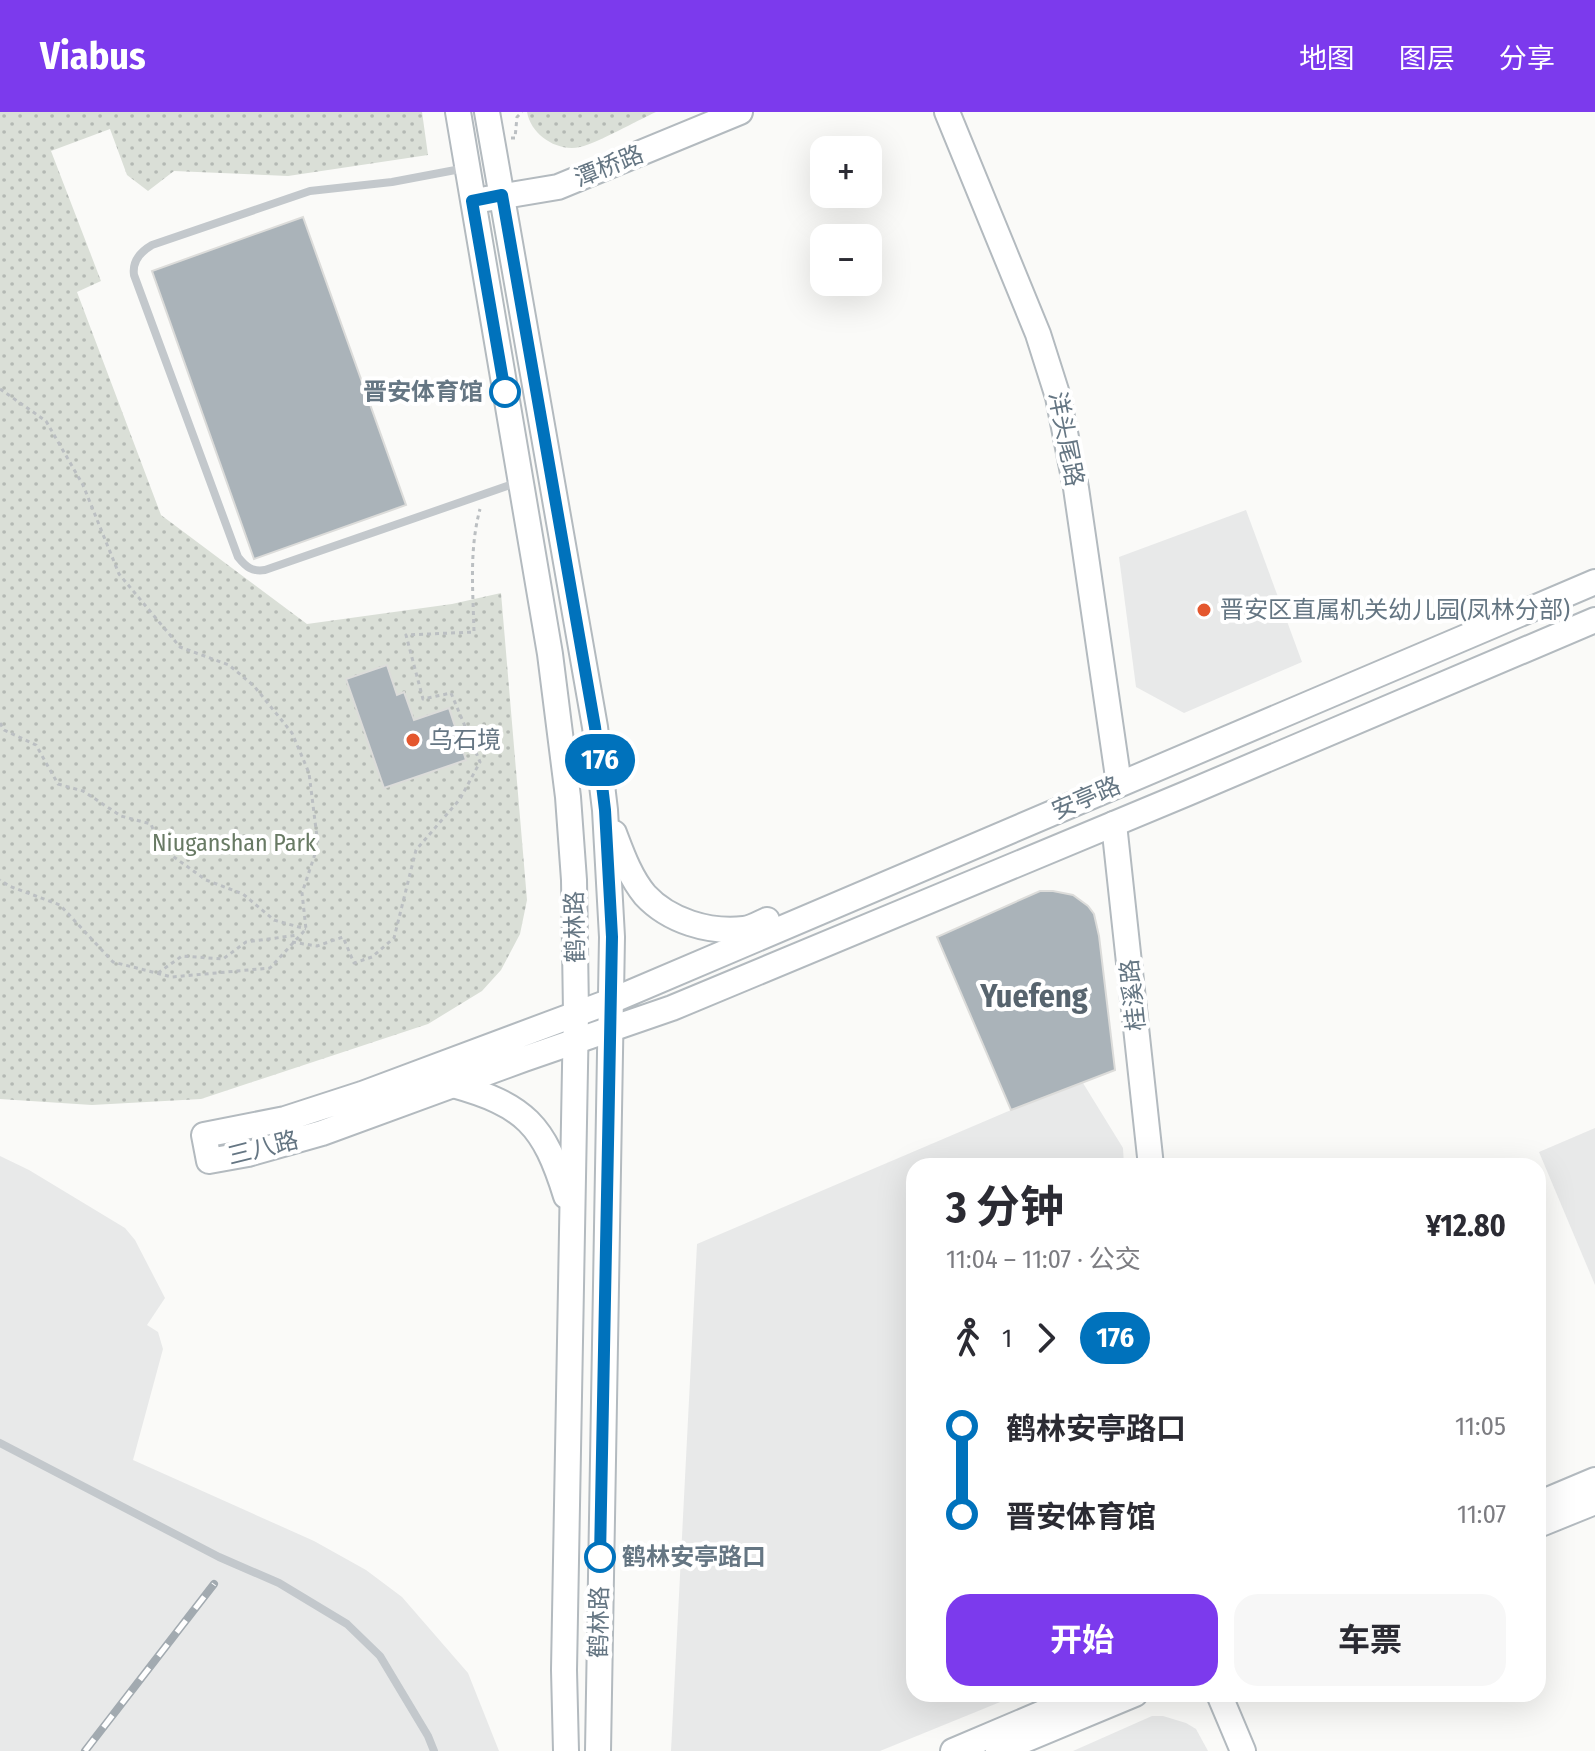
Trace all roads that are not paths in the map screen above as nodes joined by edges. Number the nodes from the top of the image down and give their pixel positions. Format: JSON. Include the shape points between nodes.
{"nodes":[{"id":1,"x":458,"y":112,"type":"edge"},
{"id":2,"x":487,"y":112,"type":"edge"},
{"id":3,"x":740,"y":112,"type":"edge"},
{"id":4,"x":947,"y":112,"type":"edge"},
{"id":5,"x":466,"y":168,"type":"junction"},
{"id":6,"x":502,"y":195,"type":"junction"},
{"id":7,"x":472,"y":201,"type":"junction"},
{"id":8,"x":521,"y":481,"type":"junction"},
{"id":9,"x":1595,"y":582,"type":"edge"},
{"id":10,"x":1595,"y":620,"type":"edge"},
{"id":11,"x":1119,"y":784,"type":"junction"},
{"id":12,"x":605,"y":810,"type":"junction"},
{"id":13,"x":1114,"y":824,"type":"junction"},
{"id":14,"x":909,"y":874,"type":"junction"},
{"id":15,"x":611,"y":1001,"type":"junction"},
{"id":16,"x":576,"y":1013,"type":"junction"},
{"id":17,"x":610,"y":1030,"type":"junction"},
{"id":18,"x":575,"y":1042,"type":"junction"},
{"id":19,"x":453,"y":1085,"type":"junction"},
{"id":20,"x":1150,"y":1158,"type":"edge"},
{"id":21,"x":572,"y":1219,"type":"junction"},
{"id":22,"x":0,"y":1443,"type":"edge"},
{"id":23,"x":1595,"y":1480,"type":"edge"},
{"id":24,"x":1546,"y":1501,"type":"edge"},
{"id":25,"x":1595,"y":1502,"type":"edge"},
{"id":26,"x":1546,"y":1522,"type":"edge"},
{"id":27,"x":1068,"y":1702,"type":"edge"},
{"id":28,"x":1116,"y":1702,"type":"edge"},
{"id":29,"x":1222,"y":1702,"type":"edge"},
{"id":30,"x":434,"y":1751,"type":"edge"},
{"id":31,"x":566,"y":1751,"type":"edge"},
{"id":32,"x":598,"y":1751,"type":"edge"},
{"id":33,"x":953,"y":1751,"type":"edge"},
{"id":34,"x":998,"y":1751,"type":"edge"},
{"id":35,"x":1243,"y":1751,"type":"edge"}],
"edges":[{"from":1,"to":5,"type":"main road","name":"鹤林路"},
{"from":2,"to":6,"type":"main road","name":"鹤林路"},
{"from":3,"to":6,"type":"main road","name":"潭桥路","via":[[558,187]]},
{"from":4,"to":11,"type":"main road","name":"洋头尾路","via":[[1038,334],[1058,397]]},
{"from":5,"to":7,"type":"main road","name":"鹤林路"},
{"from":5,"to":8,"type":"lane","via":[[310,191],[152,245],[140,254],[134,275],[238,557],[249,569],[265,570]]},
{"from":6,"to":7,"type":"main road","name":"潭桥路"},
{"from":6,"to":12,"type":"main road","name":"鹤林路"},
{"from":7,"to":8,"type":"main road","name":"鹤林路"},
{"from":8,"to":16,"type":"main road","name":"鹤林路","via":[[568,797]]},
{"from":9,"to":11,"type":"main road","name":"安亭路"},
{"from":10,"to":13,"type":"main road","name":"安亭路"},
{"from":11,"to":14,"type":"main road","name":"安亭路"},
{"from":12,"to":14,"type":"main road","via":[[646,896],[698,926],[747,929],[878,876]]},
{"from":12,"to":15,"type":"main road","name":"鹤林路"},
{"from":13,"to":17,"type":"main road","name":"安亭路"},
{"from":13,"to":20,"type":"main road","name":"桂溪路"},
{"from":14,"to":15,"type":"main road","name":"安亭路"},
{"from":15,"to":16,"type":"main road","name":"安亭路"},
{"from":15,"to":17,"type":"main road","name":"鹤林路"},
{"from":16,"to":18,"type":"main road","name":"鹤林路"},
{"from":16,"to":19,"type":"main road","name":"三八路","via":[[326,1106],[204,1135],[209,1161],[322,1133]]},
{"from":17,"to":18,"type":"main road","name":"安亭路"},
{"from":17,"to":32,"type":"main road","name":"鹤林路"},
{"from":18,"to":19,"type":"main road","name":"三八路"},
{"from":18,"to":21,"type":"main road","name":"鹤林路"},
{"from":19,"to":21,"type":"main road","via":[[502,1101],[536,1129]]},
{"from":21,"to":31,"type":"main road","name":"鹤林路"},
{"from":22,"to":30,"type":"lane","via":[[279,1583],[347,1624],[380,1656]]},
{"from":23,"to":24,"type":"main road"},
{"from":25,"to":26,"type":"main road"},
{"from":27,"to":33,"type":"main road"},
{"from":28,"to":34,"type":"main road"},
{"from":29,"to":35,"type":"main road"}]}
